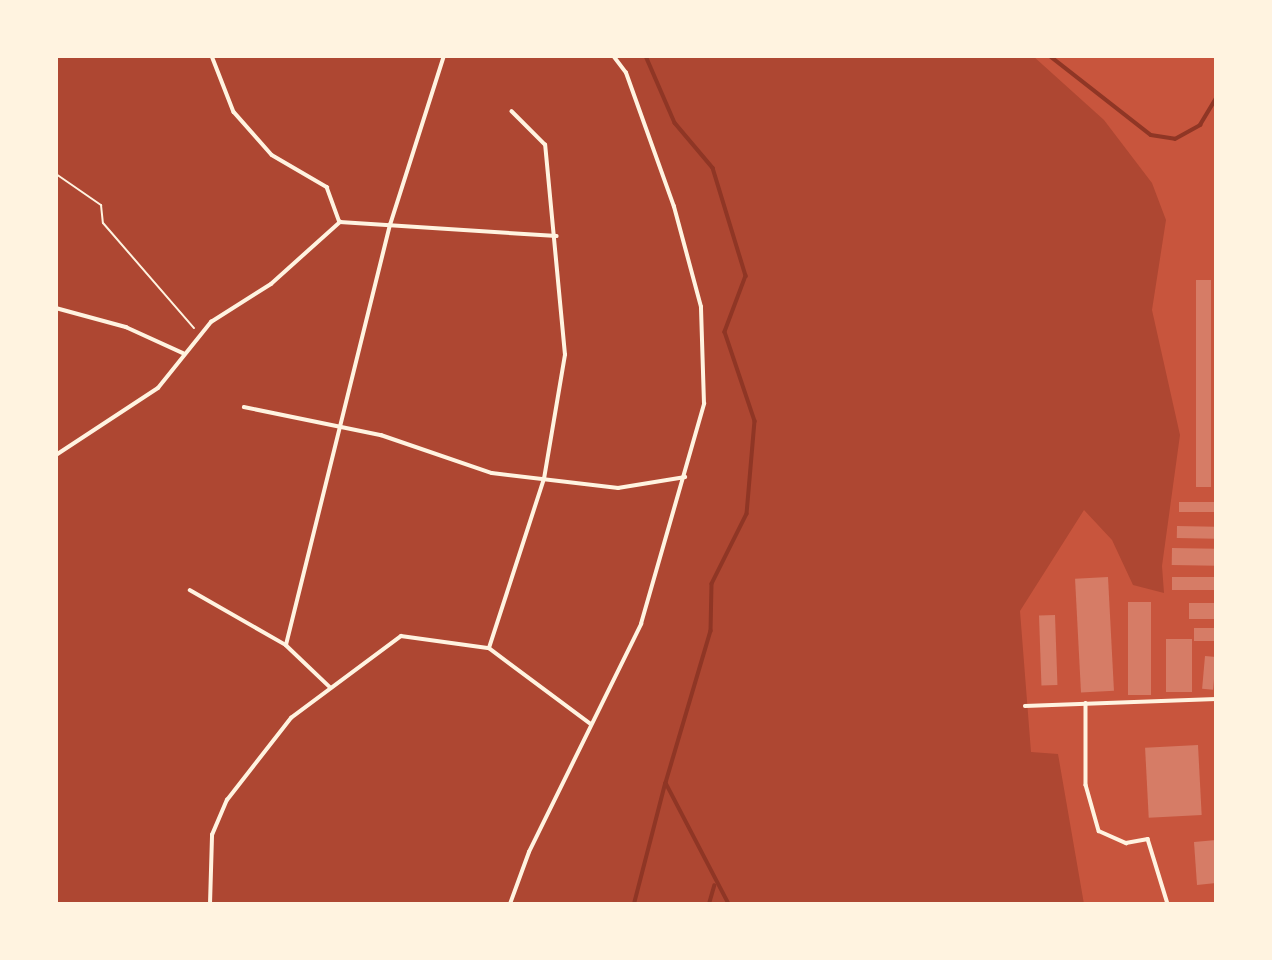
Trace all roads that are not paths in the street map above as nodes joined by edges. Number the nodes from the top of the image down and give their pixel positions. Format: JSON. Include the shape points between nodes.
{"nodes":[{"id":1,"x":151,"y":56,"type":"edge"},
{"id":2,"x":187,"y":56,"type":"edge"},
{"id":3,"x":212,"y":56,"type":"edge"},
{"id":4,"x":444,"y":56,"type":"edge"},
{"id":5,"x":613,"y":56,"type":"edge"},
{"id":6,"x":512,"y":113,"type":"dead end"},
{"id":7,"x":340,"y":222,"type":"junction"},
{"id":8,"x":390,"y":225,"type":"junction"},
{"id":9,"x":557,"y":236,"type":"junction"},
{"id":10,"x":56,"y":308,"type":"edge"},
{"id":11,"x":183,"y":353,"type":"junction"},
{"id":12,"x":244,"y":407,"type":"dead end"},
{"id":13,"x":337,"y":426,"type":"junction"},
{"id":14,"x":56,"y":455,"type":"edge"},
{"id":15,"x":685,"y":477,"type":"junction"},
{"id":16,"x":544,"y":479,"type":"junction"},
{"id":17,"x":190,"y":590,"type":"dead end"},
{"id":18,"x":286,"y":645,"type":"junction"},
{"id":19,"x":489,"y":648,"type":"junction"},
{"id":20,"x":330,"y":687,"type":"junction"},
{"id":21,"x":1216,"y":699,"type":"edge"},
{"id":22,"x":1086,"y":703,"type":"junction"},
{"id":23,"x":1025,"y":706,"type":"dead end"},
{"id":24,"x":591,"y":724,"type":"junction"},
{"id":25,"x":210,"y":904,"type":"edge"},
{"id":26,"x":510,"y":904,"type":"edge"},
{"id":27,"x":1168,"y":904,"type":"edge"}],
"edges":[{"from":1,"to":2,"type":"lane"},
{"from":3,"to":7,"type":"lane","via":[[234,112],[272,155],[327,187]]},
{"from":4,"to":8,"type":"lane"},
{"from":5,"to":15,"type":"lane","via":[[626,73],[674,207],[701,307],[704,404]]},
{"from":6,"to":9,"type":"lane","via":[[545,145]]},
{"from":7,"to":8,"type":"lane"},
{"from":7,"to":11,"type":"lane","via":[[271,284],[201,332]]},
{"from":8,"to":9,"type":"lane"},
{"from":8,"to":13,"type":"lane"},
{"from":9,"to":16,"type":"lane","via":[[565,355]]},
{"from":10,"to":11,"type":"lane","via":[[125,327]]},
{"from":11,"to":14,"type":"lane","via":[[158,388]]},
{"from":12,"to":13,"type":"lane"},
{"from":13,"to":16,"type":"lane","via":[[492,473]]},
{"from":13,"to":18,"type":"lane"},
{"from":15,"to":16,"type":"lane","via":[[618,488]]},
{"from":15,"to":24,"type":"lane","via":[[641,624]]},
{"from":16,"to":19,"type":"lane"},
{"from":17,"to":18,"type":"lane"},
{"from":18,"to":20,"type":"lane"},
{"from":19,"to":20,"type":"lane","via":[[401,636]]},
{"from":19,"to":24,"type":"lane"},
{"from":20,"to":25,"type":"lane","via":[[291,718],[227,800],[212,835]]},
{"from":21,"to":22,"type":"lane"},
{"from":22,"to":23,"type":"lane"},
{"from":22,"to":27,"type":"lane","via":[[1086,785],[1099,831],[1126,843],[1148,839]]},
{"from":24,"to":26,"type":"lane"}]}
